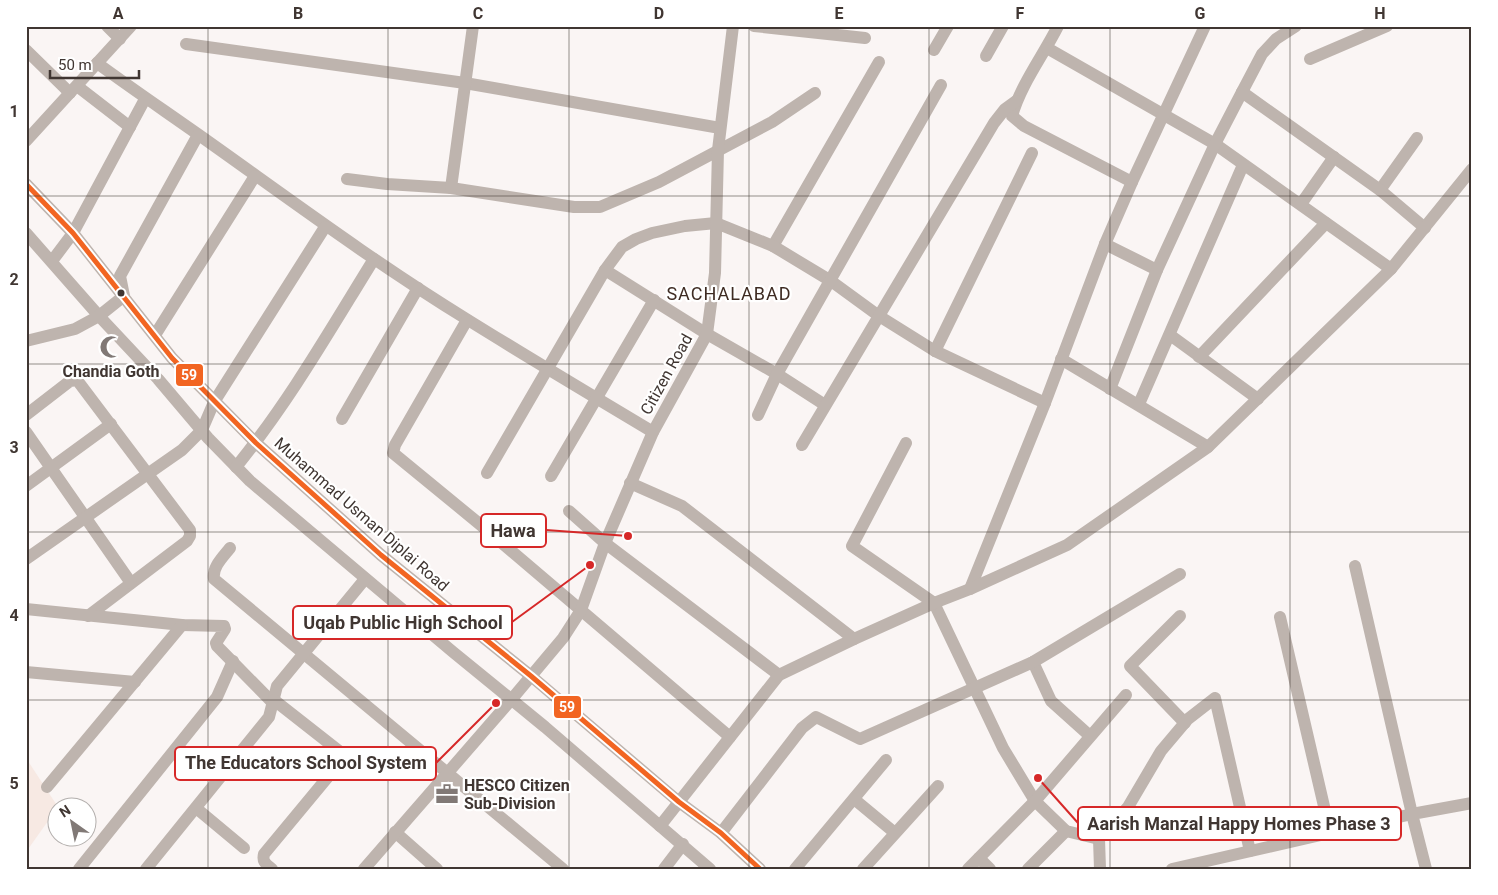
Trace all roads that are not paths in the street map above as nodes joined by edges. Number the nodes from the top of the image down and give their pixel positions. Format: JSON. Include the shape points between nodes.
{"nodes":[{"id":1,"x":107,"y":26,"type":"edge"},
{"id":2,"x":131,"y":26,"type":"edge"},
{"id":3,"x":473,"y":26,"type":"edge"},
{"id":4,"x":733,"y":26,"type":"edge"},
{"id":5,"x":754,"y":26,"type":"edge"},
{"id":6,"x":948,"y":26,"type":"edge"},
{"id":7,"x":1003,"y":26,"type":"edge"},
{"id":8,"x":1058,"y":26,"type":"edge"},
{"id":9,"x":1296,"y":26,"type":"edge"},
{"id":10,"x":1387,"y":26,"type":"edge"},
{"id":11,"x":1203,"y":27,"type":"edge"},
{"id":12,"x":120,"y":38,"type":"junction"},
{"id":13,"x":865,"y":38,"type":"dead end"},
{"id":14,"x":186,"y":44,"type":"dead end"},
{"id":15,"x":1048,"y":48,"type":"junction"},
{"id":16,"x":26,"y":50,"type":"edge"},
{"id":17,"x":934,"y":50,"type":"dead end"},
{"id":18,"x":986,"y":56,"type":"dead end"},
{"id":19,"x":1310,"y":59,"type":"dead end"},
{"id":20,"x":880,"y":62,"type":"dead end"},
{"id":21,"x":97,"y":63,"type":"junction"},
{"id":22,"x":465,"y":83,"type":"junction"},
{"id":23,"x":941,"y":85,"type":"dead end"},
{"id":24,"x":74,"y":89,"type":"junction"},
{"id":25,"x":1242,"y":92,"type":"junction"},
{"id":26,"x":815,"y":93,"type":"dead end"},
{"id":27,"x":145,"y":99,"type":"junction"},
{"id":28,"x":1016,"y":101,"type":"junction"},
{"id":29,"x":1164,"y":113,"type":"junction"},
{"id":30,"x":130,"y":127,"type":"junction"},
{"id":31,"x":720,"y":128,"type":"junction"},
{"id":32,"x":198,"y":135,"type":"junction"},
{"id":33,"x":1417,"y":138,"type":"dead end"},
{"id":34,"x":26,"y":141,"type":"edge"},
{"id":35,"x":1216,"y":144,"type":"junction"},
{"id":36,"x":718,"y":150,"type":"junction"},
{"id":37,"x":1032,"y":153,"type":"dead end"},
{"id":38,"x":1334,"y":157,"type":"junction"},
{"id":39,"x":1244,"y":165,"type":"junction"},
{"id":40,"x":1472,"y":169,"type":"edge"},
{"id":41,"x":255,"y":176,"type":"junction"},
{"id":42,"x":347,"y":179,"type":"dead end"},
{"id":43,"x":1132,"y":182,"type":"junction"},
{"id":44,"x":26,"y":184,"type":"edge"},
{"id":45,"x":451,"y":188,"type":"junction"},
{"id":46,"x":1380,"y":190,"type":"junction"},
{"id":47,"x":1301,"y":204,"type":"junction"},
{"id":48,"x":716,"y":223,"type":"junction"},
{"id":49,"x":1326,"y":223,"type":"junction"},
{"id":50,"x":325,"y":226,"type":"junction"},
{"id":51,"x":1425,"y":228,"type":"junction"},
{"id":52,"x":26,"y":233,"type":"edge"},
{"id":53,"x":73,"y":234,"type":"junction"},
{"id":54,"x":1105,"y":244,"type":"junction"},
{"id":55,"x":773,"y":246,"type":"junction"},
{"id":56,"x":374,"y":260,"type":"junction"},
{"id":57,"x":52,"y":261,"type":"junction"},
{"id":58,"x":1391,"y":269,"type":"junction"},
{"id":59,"x":605,"y":270,"type":"junction"},
{"id":60,"x":1157,"y":270,"type":"junction"},
{"id":61,"x":831,"y":281,"type":"junction"},
{"id":62,"x":418,"y":288,"type":"junction"},
{"id":63,"x":124,"y":296,"type":"junction"},
{"id":64,"x":654,"y":300,"type":"junction"},
{"id":65,"x":99,"y":316,"type":"junction"},
{"id":66,"x":879,"y":316,"type":"junction"},
{"id":67,"x":467,"y":320,"type":"junction"},
{"id":68,"x":707,"y":334,"type":"junction"},
{"id":69,"x":155,"y":335,"type":"junction"},
{"id":70,"x":1170,"y":335,"type":"junction"},
{"id":71,"x":26,"y":341,"type":"edge"},
{"id":72,"x":935,"y":351,"type":"junction"},
{"id":73,"x":1199,"y":357,"type":"junction"},
{"id":74,"x":1061,"y":359,"type":"junction"},
{"id":75,"x":548,"y":369,"type":"junction"},
{"id":76,"x":777,"y":374,"type":"junction"},
{"id":77,"x":1110,"y":389,"type":"junction"},
{"id":78,"x":597,"y":398,"type":"junction"},
{"id":79,"x":1258,"y":399,"type":"junction"},
{"id":80,"x":214,"y":402,"type":"junction"},
{"id":81,"x":1045,"y":403,"type":"junction"},
{"id":82,"x":825,"y":404,"type":"junction"},
{"id":83,"x":1139,"y":404,"type":"junction"},
{"id":84,"x":26,"y":414,"type":"edge"},
{"id":85,"x":758,"y":415,"type":"dead end"},
{"id":86,"x":342,"y":419,"type":"dead end"},
{"id":87,"x":111,"y":424,"type":"junction"},
{"id":88,"x":202,"y":430,"type":"junction"},
{"id":89,"x":26,"y":432,"type":"edge"},
{"id":90,"x":653,"y":432,"type":"junction"},
{"id":91,"x":256,"y":443,"type":"junction"},
{"id":92,"x":906,"y":443,"type":"dead end"},
{"id":93,"x":802,"y":445,"type":"dead end"},
{"id":94,"x":1208,"y":447,"type":"junction"},
{"id":95,"x":236,"y":467,"type":"junction"},
{"id":96,"x":51,"y":468,"type":"junction"},
{"id":97,"x":148,"y":473,"type":"junction"},
{"id":98,"x":487,"y":473,"type":"dead end"},
{"id":99,"x":551,"y":476,"type":"dead end"},
{"id":100,"x":630,"y":484,"type":"junction"},
{"id":101,"x":26,"y":486,"type":"edge"},
{"id":102,"x":569,"y":511,"type":"dead end"},
{"id":103,"x":86,"y":517,"type":"junction"},
{"id":104,"x":605,"y":542,"type":"junction"},
{"id":105,"x":230,"y":548,"type":"dead end"},
{"id":106,"x":27,"y":556,"type":"edge"},
{"id":107,"x":1355,"y":566,"type":"dead end"},
{"id":108,"x":1180,"y":574,"type":"dead end"},
{"id":109,"x":365,"y":579,"type":"junction"},
{"id":110,"x":131,"y":582,"type":"junction"},
{"id":111,"x":970,"y":589,"type":"junction"},
{"id":112,"x":934,"y":603,"type":"junction"},
{"id":113,"x":26,"y":609,"type":"edge"},
{"id":114,"x":581,"y":610,"type":"junction"},
{"id":115,"x":88,"y":616,"type":"junction"},
{"id":116,"x":1180,"y":616,"type":"dead end"},
{"id":117,"x":1280,"y":618,"type":"dead end"},
{"id":118,"x":182,"y":625,"type":"junction"},
{"id":119,"x":854,"y":639,"type":"junction"},
{"id":120,"x":304,"y":654,"type":"junction"},
{"id":121,"x":233,"y":661,"type":"junction"},
{"id":122,"x":1033,"y":662,"type":"junction"},
{"id":123,"x":26,"y":672,"type":"edge"},
{"id":124,"x":779,"y":675,"type":"junction"},
{"id":125,"x":531,"y":676,"type":"junction"},
{"id":126,"x":134,"y":682,"type":"junction"},
{"id":127,"x":975,"y":686,"type":"junction"},
{"id":128,"x":1126,"y":695,"type":"dead end"},
{"id":129,"x":512,"y":700,"type":"junction"},
{"id":130,"x":273,"y":702,"type":"junction"},
{"id":131,"x":1185,"y":723,"type":"junction"},
{"id":132,"x":1090,"y":736,"type":"junction"},
{"id":133,"x":730,"y":737,"type":"junction"},
{"id":134,"x":886,"y":760,"type":"dead end"},
{"id":135,"x":447,"y":773,"type":"junction"},
{"id":136,"x":938,"y":786,"type":"dead end"},
{"id":137,"x":47,"y":787,"type":"dead end"},
{"id":138,"x":854,"y":799,"type":"junction"},
{"id":139,"x":1035,"y":801,"type":"junction"},
{"id":140,"x":679,"y":802,"type":"junction"},
{"id":141,"x":1472,"y":803,"type":"edge"},
{"id":142,"x":196,"y":808,"type":"junction"},
{"id":143,"x":1412,"y":814,"type":"junction"},
{"id":144,"x":660,"y":826,"type":"junction"},
{"id":145,"x":1066,"y":831,"type":"junction"},
{"id":146,"x":395,"y":832,"type":"junction"},
{"id":147,"x":1330,"y":832,"type":"junction"},
{"id":148,"x":721,"y":833,"type":"junction"},
{"id":149,"x":894,"y":833,"type":"junction"},
{"id":150,"x":1099,"y":839,"type":"junction"},
{"id":151,"x":683,"y":844,"type":"junction"},
{"id":152,"x":244,"y":848,"type":"dead end"},
{"id":153,"x":1250,"y":851,"type":"junction"},
{"id":154,"x":979,"y":858,"type":"junction"},
{"id":155,"x":79,"y":869,"type":"edge"},
{"id":156,"x":146,"y":869,"type":"edge"},
{"id":157,"x":272,"y":869,"type":"edge"},
{"id":158,"x":364,"y":869,"type":"edge"},
{"id":159,"x":437,"y":869,"type":"edge"},
{"id":160,"x":563,"y":869,"type":"edge"},
{"id":161,"x":664,"y":869,"type":"edge"},
{"id":162,"x":710,"y":869,"type":"edge"},
{"id":163,"x":760,"y":869,"type":"edge"},
{"id":164,"x":795,"y":869,"type":"edge"},
{"id":165,"x":863,"y":869,"type":"edge"},
{"id":166,"x":968,"y":869,"type":"edge"},
{"id":167,"x":990,"y":869,"type":"edge"},
{"id":168,"x":1028,"y":869,"type":"edge"},
{"id":169,"x":1100,"y":869,"type":"edge"},
{"id":170,"x":1172,"y":869,"type":"edge"},
{"id":171,"x":1426,"y":869,"type":"edge"}],
"edges":[{"from":1,"to":12,"type":"street"},
{"from":2,"to":12,"type":"street"},
{"from":3,"to":22,"type":"street"},
{"from":4,"to":31,"type":"street","name":"Citizen Road"},
{"from":5,"to":13,"type":"street"},
{"from":6,"to":17,"type":"street"},
{"from":7,"to":18,"type":"street"},
{"from":8,"to":15,"type":"street"},
{"from":9,"to":25,"type":"street","via":[[1276,38],[1262,54]]},
{"from":10,"to":19,"type":"street"},
{"from":11,"to":29,"type":"street"},
{"from":12,"to":21,"type":"street"},
{"from":14,"to":22,"type":"street"},
{"from":15,"to":28,"type":"street"},
{"from":15,"to":29,"type":"street"},
{"from":16,"to":24,"type":"street"},
{"from":20,"to":55,"type":"street"},
{"from":21,"to":24,"type":"street"},
{"from":21,"to":27,"type":"street"},
{"from":22,"to":31,"type":"street"},
{"from":22,"to":45,"type":"street"},
{"from":23,"to":61,"type":"street"},
{"from":24,"to":30,"type":"street"},
{"from":24,"to":34,"type":"street"},
{"from":25,"to":35,"type":"street"},
{"from":25,"to":38,"type":"street"},
{"from":26,"to":36,"type":"street","via":[[772,122]]},
{"from":27,"to":30,"type":"street"},
{"from":27,"to":32,"type":"street"},
{"from":28,"to":43,"type":"street","via":[[1012,116],[1024,126]]},
{"from":28,"to":66,"type":"street","via":[[994,122]]},
{"from":29,"to":35,"type":"street"},
{"from":29,"to":43,"type":"street"},
{"from":30,"to":53,"type":"street"},
{"from":31,"to":36,"type":"street","name":"Citizen Road"},
{"from":32,"to":41,"type":"street"},
{"from":32,"to":63,"type":"street","via":[[120,276]]},
{"from":33,"to":46,"type":"street"},
{"from":35,"to":39,"type":"street"},
{"from":35,"to":60,"type":"street"},
{"from":36,"to":45,"type":"street","via":[[659,182],[600,206],[574,207]]},
{"from":36,"to":48,"type":"street","name":"Citizen Road"},
{"from":37,"to":72,"type":"street"},
{"from":38,"to":46,"type":"street"},
{"from":38,"to":47,"type":"street"},
{"from":39,"to":47,"type":"street"},
{"from":39,"to":70,"type":"street"},
{"from":40,"to":51,"type":"street"},
{"from":41,"to":50,"type":"street"},
{"from":41,"to":69,"type":"street"},
{"from":42,"to":45,"type":"street"},
{"from":43,"to":54,"type":"street"},
{"from":44,"to":53,"type":"street","name":"Muhammad Usman Diplai Road"},
{"from":46,"to":51,"type":"street"},
{"from":47,"to":49,"type":"street"},
{"from":48,"to":55,"type":"street"},
{"from":48,"to":59,"type":"street","via":[[685,226],[636,239],[622,247]]},
{"from":48,"to":68,"type":"street","name":"Citizen Road","via":[[715,272]]},
{"from":49,"to":58,"type":"street"},
{"from":49,"to":73,"type":"street"},
{"from":50,"to":56,"type":"street"},
{"from":50,"to":80,"type":"street"},
{"from":51,"to":58,"type":"street"},
{"from":52,"to":57,"type":"street"},
{"from":53,"to":57,"type":"street"},
{"from":53,"to":63,"type":"street","name":"Muhammad Usman Diplai Road"},
{"from":54,"to":60,"type":"street"},
{"from":54,"to":74,"type":"street"},
{"from":55,"to":61,"type":"street"},
{"from":56,"to":62,"type":"street"},
{"from":56,"to":91,"type":"street","via":[[294,389]]},
{"from":57,"to":65,"type":"street"},
{"from":58,"to":79,"type":"street"},
{"from":59,"to":64,"type":"street"},
{"from":59,"to":75,"type":"street"},
{"from":60,"to":77,"type":"street"},
{"from":61,"to":66,"type":"street"},
{"from":61,"to":76,"type":"street"},
{"from":62,"to":67,"type":"street"},
{"from":62,"to":86,"type":"street"},
{"from":63,"to":65,"type":"street"},
{"from":63,"to":69,"type":"street","name":"Muhammad Usman Diplai Road"},
{"from":64,"to":68,"type":"street"},
{"from":64,"to":78,"type":"street"},
{"from":65,"to":71,"type":"street","via":[[75,329]]},
{"from":65,"to":88,"type":"street"},
{"from":66,"to":72,"type":"street"},
{"from":66,"to":82,"type":"street"},
{"from":67,"to":75,"type":"street"},
{"from":67,"to":114,"type":"street","via":[[393,453]]},
{"from":68,"to":76,"type":"street"},
{"from":68,"to":90,"type":"street","name":"Citizen Road"},
{"from":69,"to":80,"type":"street","name":"Muhammad Usman Diplai Road"},
{"from":70,"to":73,"type":"street"},
{"from":70,"to":83,"type":"street"},
{"from":72,"to":81,"type":"street"},
{"from":73,"to":79,"type":"street"},
{"from":74,"to":77,"type":"street"},
{"from":74,"to":81,"type":"street"},
{"from":75,"to":78,"type":"street"},
{"from":75,"to":98,"type":"street"},
{"from":76,"to":82,"type":"street"},
{"from":76,"to":85,"type":"street"},
{"from":77,"to":83,"type":"street"},
{"from":78,"to":90,"type":"street"},
{"from":78,"to":99,"type":"street"},
{"from":79,"to":94,"type":"street"},
{"from":80,"to":88,"type":"street"},
{"from":80,"to":91,"type":"street","name":"Muhammad Usman Diplai Road"},
{"from":81,"to":111,"type":"street"},
{"from":82,"to":93,"type":"street"},
{"from":83,"to":94,"type":"street"},
{"from":84,"to":87,"type":"street","via":[[70,381],[77,380]]},
{"from":87,"to":96,"type":"street"},
{"from":87,"to":97,"type":"street"},
{"from":88,"to":95,"type":"street"},
{"from":88,"to":97,"type":"street","via":[[182,450]]},
{"from":89,"to":96,"type":"street"},
{"from":90,"to":100,"type":"street","name":"Citizen Road"},
{"from":91,"to":95,"type":"street"},
{"from":91,"to":125,"type":"street","name":"Muhammad Usman Diplai Road","via":[[381,555]]},
{"from":92,"to":112,"type":"street","via":[[852,546]]},
{"from":94,"to":111,"type":"street","via":[[1067,545]]},
{"from":95,"to":109,"type":"street"},
{"from":96,"to":101,"type":"street"},
{"from":96,"to":103,"type":"street"},
{"from":97,"to":103,"type":"street"},
{"from":97,"to":110,"type":"street","via":[[190,530],[190,536]]},
{"from":100,"to":104,"type":"street","name":"Citizen Road"},
{"from":100,"to":119,"type":"street","via":[[682,506]]},
{"from":102,"to":104,"type":"street"},
{"from":103,"to":106,"type":"street"},
{"from":103,"to":110,"type":"street"},
{"from":104,"to":114,"type":"street","name":"Citizen Road"},
{"from":104,"to":124,"type":"street"},
{"from":105,"to":120,"type":"street","via":[[217,565],[214,579]]},
{"from":107,"to":143,"type":"street"},
{"from":108,"to":122,"type":"street"},
{"from":109,"to":120,"type":"street"},
{"from":109,"to":129,"type":"street"},
{"from":110,"to":115,"type":"street"},
{"from":111,"to":112,"type":"street"},
{"from":112,"to":119,"type":"street"},
{"from":112,"to":127,"type":"street"},
{"from":113,"to":115,"type":"street"},
{"from":114,"to":125,"type":"street","name":"Citizen Road","via":[[563,638]]},
{"from":114,"to":133,"type":"street"},
{"from":115,"to":118,"type":"street"},
{"from":116,"to":131,"type":"street","via":[[1130,666]]},
{"from":117,"to":147,"type":"street"},
{"from":118,"to":121,"type":"street","via":[[224,626],[216,643]]},
{"from":118,"to":126,"type":"street"},
{"from":119,"to":124,"type":"street"},
{"from":120,"to":130,"type":"street","via":[[277,686]]},
{"from":120,"to":135,"type":"street"},
{"from":121,"to":130,"type":"street"},
{"from":121,"to":155,"type":"street","via":[[217,698]]},
{"from":122,"to":127,"type":"street"},
{"from":122,"to":132,"type":"street","via":[[1051,700]]},
{"from":123,"to":126,"type":"street"},
{"from":124,"to":133,"type":"street"},
{"from":125,"to":129,"type":"street","name":"Citizen Road"},
{"from":125,"to":140,"type":"street","name":"Muhammad Usman Diplai Road"},
{"from":126,"to":137,"type":"street"},
{"from":127,"to":139,"type":"street","via":[[1003,748]]},
{"from":127,"to":148,"type":"street","via":[[860,739],[816,718],[802,728]]},
{"from":128,"to":132,"type":"street"},
{"from":129,"to":135,"type":"street","name":"Citizen Road"},
{"from":129,"to":144,"type":"street"},
{"from":130,"to":142,"type":"street","via":[[269,717]]},
{"from":130,"to":157,"type":"street","via":[[339,751],[342,760],[264,854],[265,863]]},
{"from":131,"to":150,"type":"street","via":[[1161,751],[1128,807]]},
{"from":131,"to":153,"type":"street","via":[[1215,698]]},
{"from":132,"to":139,"type":"street"},
{"from":133,"to":140,"type":"street"},
{"from":134,"to":138,"type":"street"},
{"from":135,"to":146,"type":"street","name":"Citizen Road"},
{"from":135,"to":160,"type":"street"},
{"from":136,"to":149,"type":"street"},
{"from":138,"to":149,"type":"street"},
{"from":138,"to":164,"type":"street"},
{"from":139,"to":145,"type":"street"},
{"from":139,"to":154,"type":"street"},
{"from":140,"to":144,"type":"street"},
{"from":140,"to":148,"type":"street","name":"Muhammad Usman Diplai Road"},
{"from":141,"to":143,"type":"street"},
{"from":142,"to":152,"type":"street"},
{"from":142,"to":156,"type":"street"},
{"from":143,"to":147,"type":"street"},
{"from":143,"to":171,"type":"street"},
{"from":144,"to":151,"type":"street"},
{"from":145,"to":150,"type":"street"},
{"from":145,"to":168,"type":"street"},
{"from":146,"to":158,"type":"street","name":"Citizen Road"},
{"from":146,"to":159,"type":"street"},
{"from":147,"to":153,"type":"street"},
{"from":148,"to":163,"type":"street","name":"Muhammad Usman Diplai Road"},
{"from":149,"to":165,"type":"street"},
{"from":150,"to":169,"type":"street"},
{"from":151,"to":161,"type":"street"},
{"from":151,"to":162,"type":"street"},
{"from":153,"to":170,"type":"street"},
{"from":154,"to":166,"type":"street"},
{"from":154,"to":167,"type":"street"}]}
